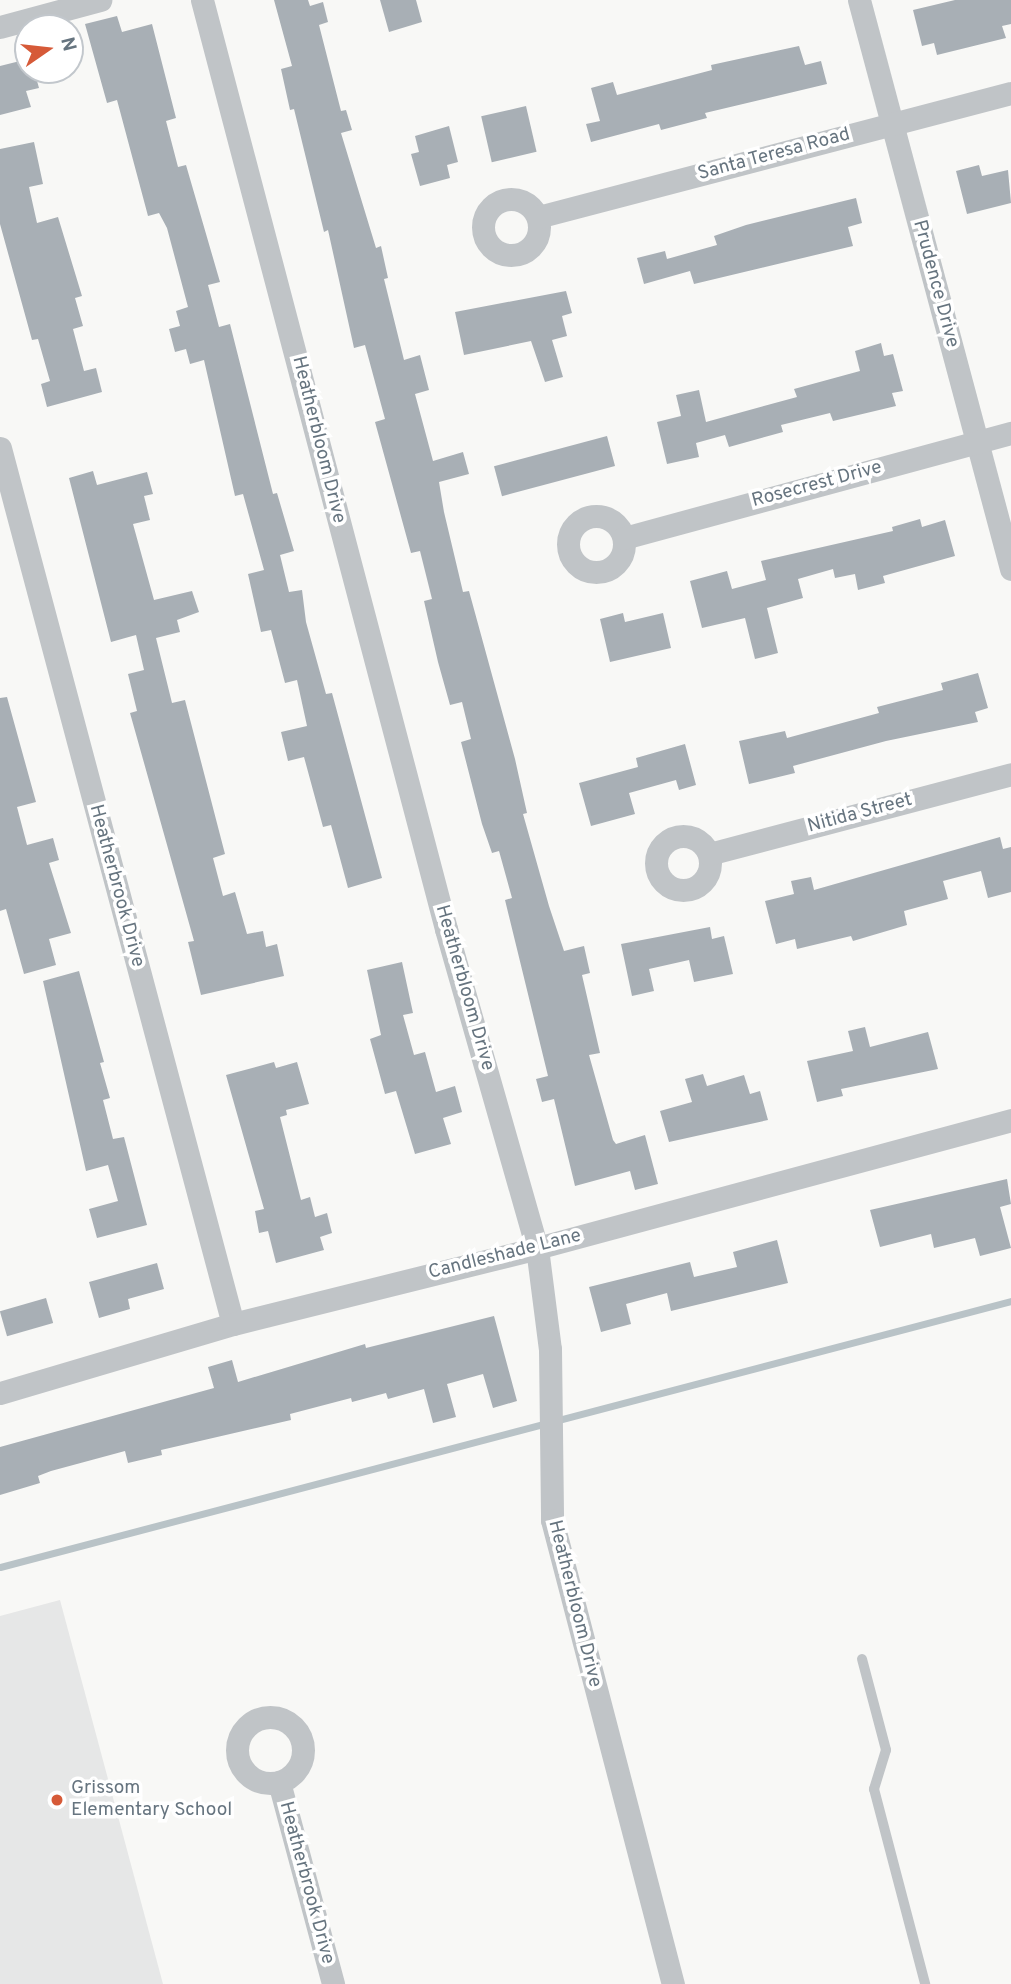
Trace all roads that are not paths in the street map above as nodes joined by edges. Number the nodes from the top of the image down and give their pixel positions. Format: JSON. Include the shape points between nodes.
{"nodes":[{"id":1,"x":100,"y":0,"type":"edge"},
{"id":2,"x":202,"y":0,"type":"edge"},
{"id":3,"x":859,"y":0,"type":"edge"},
{"id":4,"x":0,"y":27,"type":"edge"},
{"id":5,"x":1011,"y":93,"type":"edge"},
{"id":6,"x":892,"y":125,"type":"junction"},
{"id":7,"x":538,"y":217,"type":"dead end"},
{"id":8,"x":1011,"y":433,"type":"edge"},
{"id":9,"x":978,"y":442,"type":"junction"},
{"id":10,"x":0,"y":448,"type":"edge"},
{"id":11,"x":624,"y":538,"type":"dead end"},
{"id":12,"x":1011,"y":569,"type":"edge"},
{"id":13,"x":1011,"y":774,"type":"edge"},
{"id":14,"x":709,"y":854,"type":"dead end"},
{"id":15,"x":1011,"y":1120,"type":"edge"},
{"id":16,"x":537,"y":1248,"type":"junction"},
{"id":17,"x":233,"y":1324,"type":"junction"},
{"id":18,"x":0,"y":1393,"type":"edge"},
{"id":19,"x":862,"y":1659,"type":"dead end"},
{"id":20,"x":279,"y":1782,"type":"dead end"},
{"id":21,"x":333,"y":1984,"type":"edge"},
{"id":22,"x":673,"y":1984,"type":"edge"},
{"id":23,"x":925,"y":1984,"type":"edge"}],
"edges":[{"from":1,"to":4,"type":"street"},
{"from":2,"to":16,"type":"street","name":"Heatherbloom Drive","via":[[446,929]]},
{"from":3,"to":6,"type":"street","name":"Prudence Drive"},
{"from":5,"to":6,"type":"street","name":"Santa Teresa Road"},
{"from":6,"to":7,"type":"street","name":"Santa Teresa Road"},
{"from":6,"to":9,"type":"street","name":"Prudence Drive"},
{"from":8,"to":9,"type":"street","name":"Rosecrest Drive"},
{"from":9,"to":11,"type":"street","name":"Rosecrest Drive"},
{"from":9,"to":12,"type":"street","name":"Prudence Drive"},
{"from":10,"to":17,"type":"street","name":"Heatherbrook Drive"},
{"from":13,"to":14,"type":"street","name":"Nitida Street"},
{"from":15,"to":16,"type":"street","name":"Candleshade Lane"},
{"from":16,"to":17,"type":"street","name":"Candleshade Lane"},
{"from":16,"to":22,"type":"street","name":"Heatherbloom Drive","via":[[547,1300],[552,1520]]},
{"from":17,"to":18,"type":"street","name":"Candleshade Lane"},
{"from":19,"to":23,"type":"lane","via":[[886,1750],[874,1789]]},
{"from":20,"to":21,"type":"street","name":"Heatherbrook Drive"}]}
